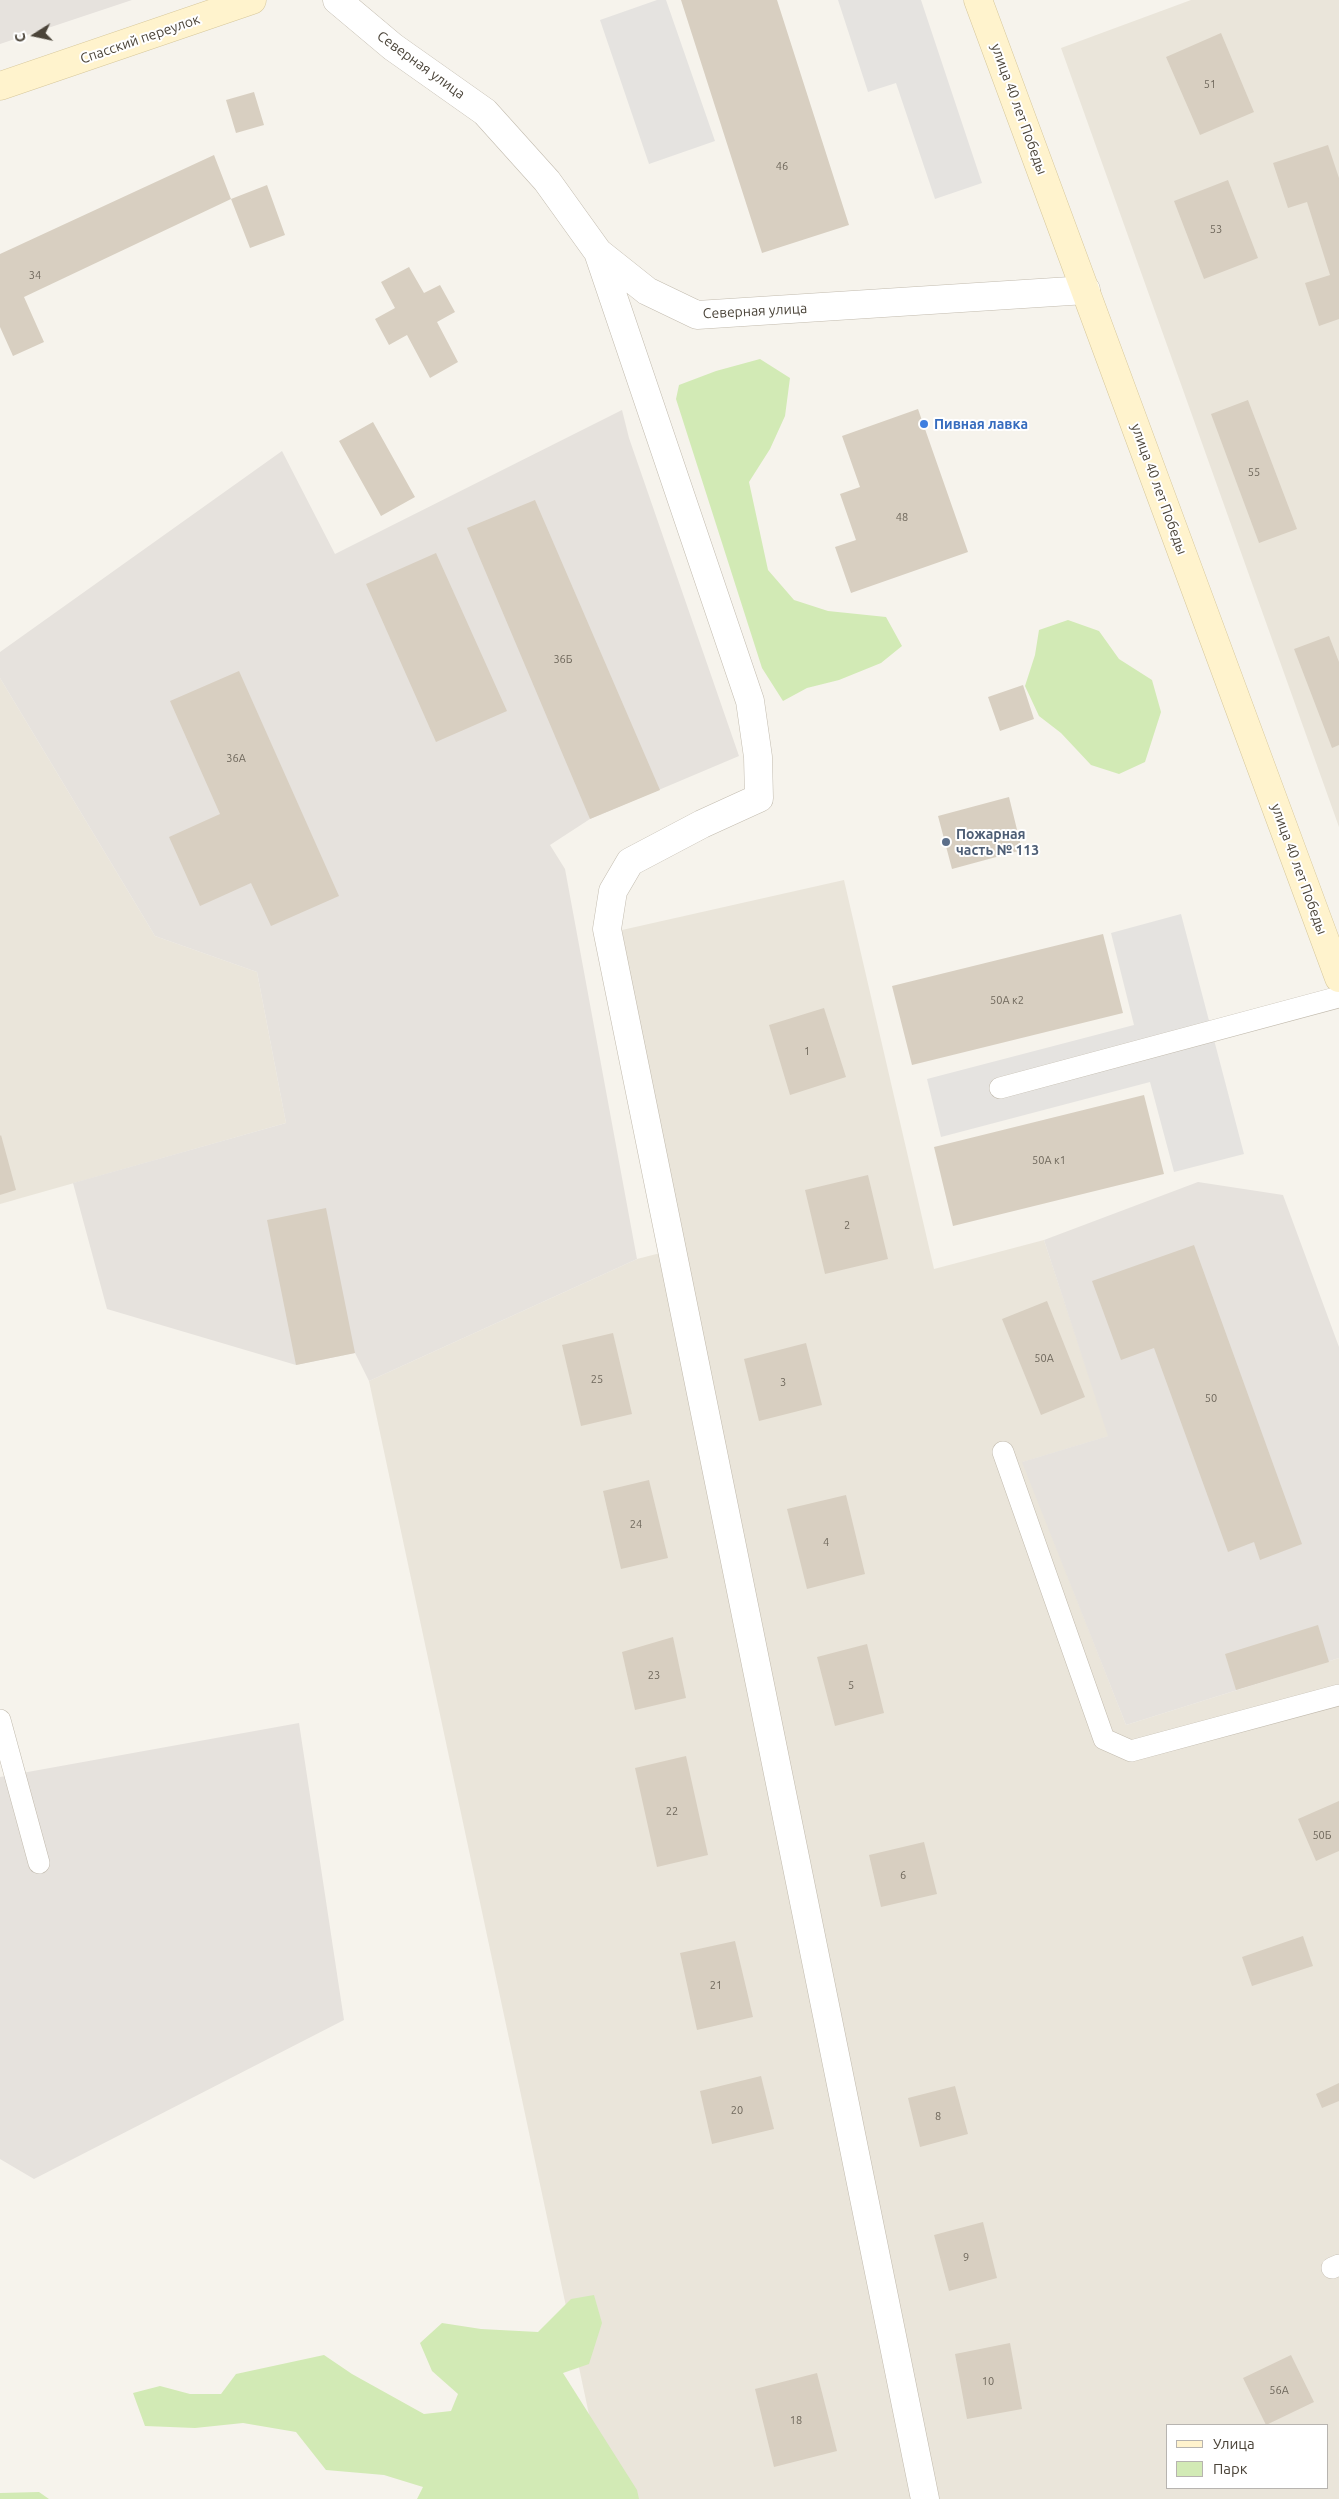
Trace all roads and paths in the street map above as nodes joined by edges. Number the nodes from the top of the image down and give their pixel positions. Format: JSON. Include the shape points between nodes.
{"nodes":[{"id":1,"x":252,"y":0,"type":"edge"},
{"id":2,"x":337,"y":0,"type":"edge"},
{"id":3,"x":978,"y":0,"type":"edge"},
{"id":4,"x":0,"y":86,"type":"edge"},
{"id":5,"x":598,"y":252,"type":"junction"},
{"id":6,"x":1086,"y":290,"type":"junction"},
{"id":7,"x":1339,"y":978,"type":"edge"},
{"id":8,"x":1339,"y":997,"type":"edge"},
{"id":9,"x":1000,"y":1088,"type":"dead end"},
{"id":10,"x":1003,"y":1452,"type":"dead end"},
{"id":11,"x":1339,"y":1695,"type":"edge"},
{"id":12,"x":0,"y":1720,"type":"edge"},
{"id":13,"x":39,"y":1863,"type":"dead end"},
{"id":14,"x":925,"y":2499,"type":"edge"}],
"edges":[{"from":1,"to":4,"type":"street","name":"Спасский переулок"},
{"from":2,"to":5,"type":"street","name":"Северная улица","via":[[393,47],[485,112],[547,181]]},
{"from":3,"to":6,"type":"street","name":"улица 40 лет Победы"},
{"from":5,"to":6,"type":"street","name":"Северная улица","via":[[647,291],[697,315]]},
{"from":5,"to":14,"type":"street","via":[[750,701],[758,757],[759,798],[630,862],[613,891],[607,929]]},
{"from":6,"to":7,"type":"street","name":"улица 40 лет Победы"},
{"from":8,"to":9,"type":"lane"},
{"from":10,"to":11,"type":"lane","via":[[1104,1739],[1131,1751]]},
{"from":12,"to":13,"type":"lane"}]}
